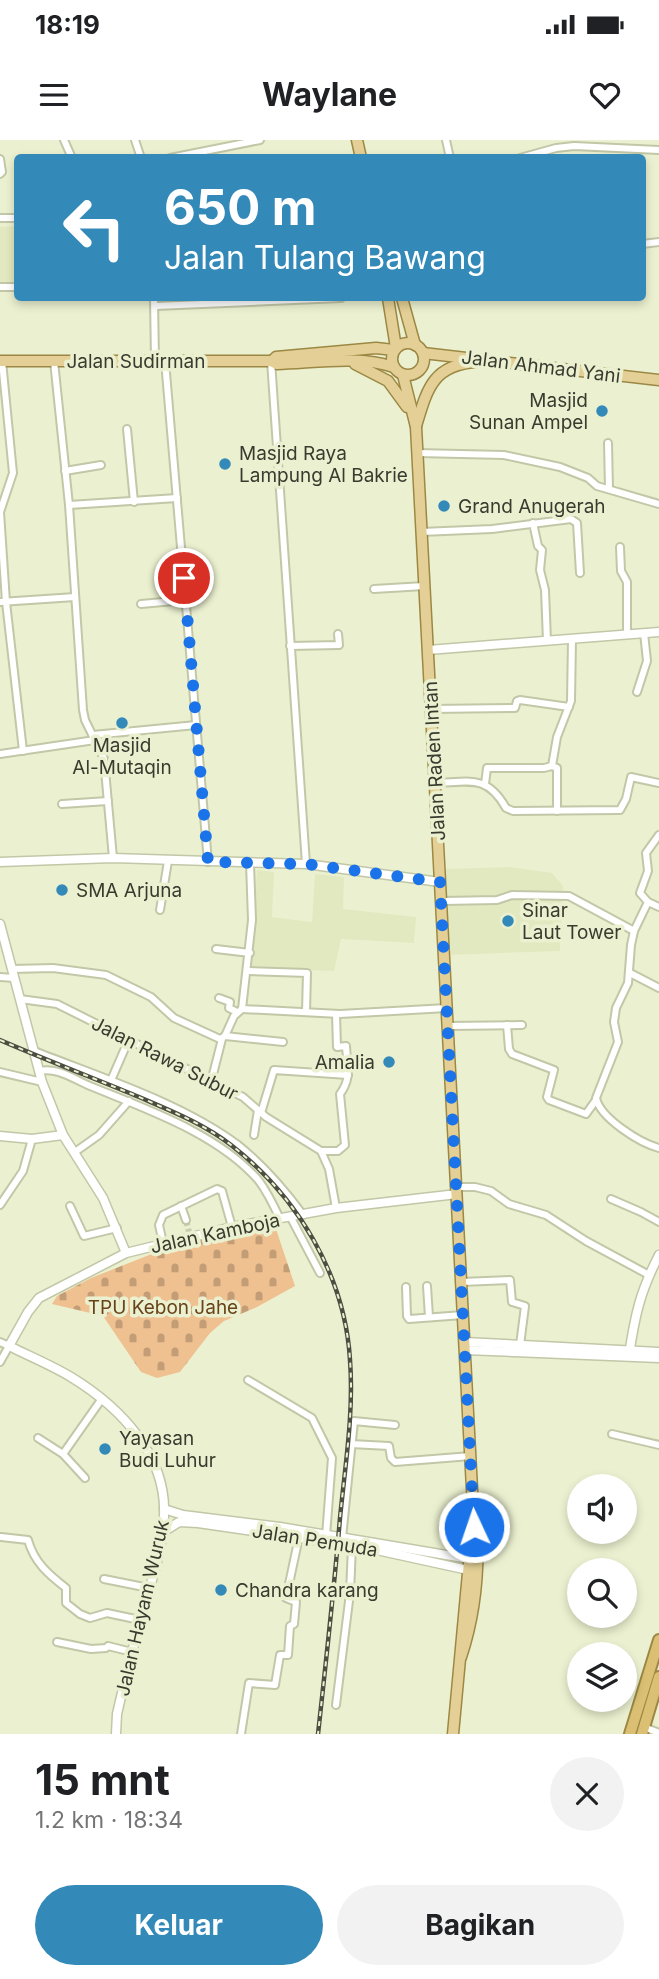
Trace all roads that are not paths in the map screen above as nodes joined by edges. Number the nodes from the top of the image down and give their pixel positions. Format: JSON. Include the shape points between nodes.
{"nodes":[{"id":1,"x":260,"y":140,"type":"edge"},
{"id":2,"x":596,"y":147,"type":"junction"},
{"id":3,"x":659,"y":150,"type":"edge"},
{"id":4,"x":190,"y":154,"type":"edge"},
{"id":5,"x":534,"y":154,"type":"edge"},
{"id":6,"x":597,"y":154,"type":"edge"},
{"id":7,"x":0,"y":159,"type":"edge"},
{"id":8,"x":0,"y":174,"type":"edge"},
{"id":9,"x":155,"y":301,"type":"edge"},
{"id":10,"x":271,"y":301,"type":"edge"},
{"id":11,"x":388,"y":301,"type":"edge"},
{"id":12,"x":403,"y":301,"type":"edge"},
{"id":13,"x":155,"y":306,"type":"junction"},
{"id":14,"x":395,"y":349,"type":"junction"},
{"id":15,"x":419,"y":349,"type":"junction"},
{"id":16,"x":271,"y":360,"type":"junction"},
{"id":17,"x":1,"y":361,"type":"edge"},
{"id":18,"x":54,"y":361,"type":"junction"},
{"id":19,"x":160,"y":361,"type":"junction"},
{"id":20,"x":494,"y":361,"type":"junction"},
{"id":21,"x":350,"y":362,"type":"junction"},
{"id":22,"x":394,"y":368,"type":"junction"},
{"id":23,"x":404,"y":375,"type":"junction"},
{"id":24,"x":659,"y":380,"type":"edge"},
{"id":25,"x":415,"y":423,"type":"junction"},
{"id":26,"x":127,"y":429,"type":"dead end"},
{"id":27,"x":608,"y":443,"type":"dead end"},
{"id":28,"x":417,"y":453,"type":"junction"},
{"id":29,"x":101,"y":465,"type":"dead end"},
{"id":30,"x":65,"y":471,"type":"junction"},
{"id":31,"x":609,"y":489,"type":"junction"},
{"id":32,"x":177,"y":498,"type":"junction"},
{"id":33,"x":134,"y":502,"type":"junction"},
{"id":34,"x":659,"y":503,"type":"edge"},
{"id":35,"x":69,"y":505,"type":"junction"},
{"id":36,"x":533,"y":523,"type":"junction"},
{"id":37,"x":421,"y":532,"type":"junction"},
{"id":38,"x":620,"y":547,"type":"dead end"},
{"id":39,"x":580,"y":573,"type":"dead end"},
{"id":40,"x":424,"y":586,"type":"junction"},
{"id":41,"x":374,"y":589,"type":"dead end"},
{"id":42,"x":75,"y":597,"type":"junction"},
{"id":43,"x":186,"y":600,"type":"junction"},
{"id":44,"x":3,"y":602,"type":"edge"},
{"id":45,"x":141,"y":604,"type":"dead end"},
{"id":46,"x":659,"y":632,"type":"edge"},
{"id":47,"x":644,"y":633,"type":"junction"},
{"id":48,"x":338,"y":634,"type":"dead end"},
{"id":49,"x":627,"y":634,"type":"junction"},
{"id":50,"x":572,"y":639,"type":"junction"},
{"id":51,"x":547,"y":640,"type":"junction"},
{"id":52,"x":290,"y":646,"type":"junction"},
{"id":53,"x":428,"y":650,"type":"junction"},
{"id":54,"x":637,"y":692,"type":"dead end"},
{"id":55,"x":569,"y":707,"type":"junction"},
{"id":56,"x":431,"y":709,"type":"junction"},
{"id":57,"x":196,"y":725,"type":"junction"},
{"id":58,"x":94,"y":737,"type":"junction"},
{"id":59,"x":23,"y":751,"type":"junction"},
{"id":60,"x":0,"y":754,"type":"edge"},
{"id":61,"x":552,"y":766,"type":"junction"},
{"id":62,"x":435,"y":783,"type":"junction"},
{"id":63,"x":659,"y":783,"type":"edge"},
{"id":64,"x":485,"y":784,"type":"junction"},
{"id":65,"x":108,"y":802,"type":"junction"},
{"id":66,"x":62,"y":804,"type":"dead end"},
{"id":67,"x":557,"y":811,"type":"junction"},
{"id":68,"x":659,"y":835,"type":"edge"},
{"id":69,"x":113,"y":858,"type":"junction"},
{"id":70,"x":168,"y":861,"type":"junction"},
{"id":71,"x":0,"y":862,"type":"edge"},
{"id":72,"x":208,"y":862,"type":"junction"},
{"id":73,"x":250,"y":863,"type":"junction"},
{"id":74,"x":306,"y":864,"type":"junction"},
{"id":75,"x":440,"y":882,"type":"junction"},
{"id":76,"x":443,"y":901,"type":"junction"},
{"id":77,"x":648,"y":902,"type":"junction"},
{"id":78,"x":659,"y":907,"type":"edge"},
{"id":79,"x":160,"y":910,"type":"dead end"},
{"id":80,"x":0,"y":923,"type":"edge"},
{"id":81,"x":634,"y":931,"type":"junction"},
{"id":82,"x":216,"y":949,"type":"dead end"},
{"id":83,"x":250,"y":953,"type":"junction"},
{"id":84,"x":247,"y":971,"type":"junction"},
{"id":85,"x":13,"y":973,"type":"junction"},
{"id":86,"x":630,"y":973,"type":"junction"},
{"id":87,"x":0,"y":977,"type":"edge"},
{"id":88,"x":659,"y":988,"type":"edge"},
{"id":89,"x":219,"y":998,"type":"dead end"},
{"id":90,"x":20,"y":999,"type":"junction"},
{"id":91,"x":447,"y":1008,"type":"junction"},
{"id":92,"x":239,"y":1011,"type":"junction"},
{"id":93,"x":306,"y":1013,"type":"junction"},
{"id":94,"x":336,"y":1014,"type":"junction"},
{"id":95,"x":508,"y":1025,"type":"junction"},
{"id":96,"x":523,"y":1025,"type":"dead end"},
{"id":97,"x":448,"y":1026,"type":"junction"},
{"id":98,"x":224,"y":1038,"type":"junction"},
{"id":99,"x":129,"y":1039,"type":"junction"},
{"id":100,"x":284,"y":1042,"type":"dead end"},
{"id":101,"x":34,"y":1051,"type":"junction"},
{"id":102,"x":39,"y":1071,"type":"junction"},
{"id":103,"x":0,"y":1072,"type":"edge"},
{"id":104,"x":348,"y":1075,"type":"junction"},
{"id":105,"x":112,"y":1078,"type":"dead end"},
{"id":106,"x":42,"y":1082,"type":"junction"},
{"id":107,"x":211,"y":1082,"type":"junction"},
{"id":108,"x":596,"y":1098,"type":"junction"},
{"id":109,"x":129,"y":1101,"type":"junction"},
{"id":110,"x":260,"y":1111,"type":"junction"},
{"id":111,"x":63,"y":1135,"type":"junction"},
{"id":112,"x":254,"y":1135,"type":"dead end"},
{"id":113,"x":0,"y":1136,"type":"edge"},
{"id":114,"x":32,"y":1139,"type":"junction"},
{"id":115,"x":659,"y":1148,"type":"edge"},
{"id":116,"x":321,"y":1151,"type":"junction"},
{"id":117,"x":75,"y":1152,"type":"junction"},
{"id":118,"x":457,"y":1190,"type":"junction"},
{"id":119,"x":611,"y":1199,"type":"dead end"},
{"id":120,"x":0,"y":1205,"type":"edge"},
{"id":121,"x":70,"y":1206,"type":"dead end"},
{"id":122,"x":181,"y":1206,"type":"junction"},
{"id":123,"x":336,"y":1208,"type":"junction"},
{"id":124,"x":303,"y":1215,"type":"junction"},
{"id":125,"x":291,"y":1218,"type":"junction"},
{"id":126,"x":280,"y":1219,"type":"junction"},
{"id":127,"x":186,"y":1220,"type":"tunnel mouth"},
{"id":128,"x":659,"y":1222,"type":"edge"},
{"id":129,"x":232,"y":1227,"type":"junction"},
{"id":130,"x":117,"y":1228,"type":"junction"},
{"id":131,"x":163,"y":1243,"type":"junction"},
{"id":132,"x":126,"y":1253,"type":"junction"},
{"id":133,"x":659,"y":1255,"type":"edge"},
{"id":134,"x":320,"y":1273,"type":"dead end"},
{"id":135,"x":649,"y":1275,"type":"junction"},
{"id":136,"x":461,"y":1282,"type":"junction"},
{"id":137,"x":427,"y":1286,"type":"dead end"},
{"id":138,"x":406,"y":1287,"type":"dead end"},
{"id":139,"x":463,"y":1315,"type":"junction"},
{"id":140,"x":429,"y":1317,"type":"junction"},
{"id":141,"x":4,"y":1344,"type":"edge"},
{"id":142,"x":520,"y":1345,"type":"junction"},
{"id":143,"x":465,"y":1346,"type":"junction"},
{"id":144,"x":659,"y":1352,"type":"edge"},
{"id":145,"x":630,"y":1354,"type":"junction"},
{"id":146,"x":659,"y":1358,"type":"edge"},
{"id":147,"x":0,"y":1362,"type":"edge"},
{"id":148,"x":248,"y":1380,"type":"dead end"},
{"id":149,"x":101,"y":1400,"type":"junction"},
{"id":150,"x":395,"y":1425,"type":"dead end"},
{"id":151,"x":612,"y":1434,"type":"dead end"},
{"id":152,"x":38,"y":1438,"type":"dead end"},
{"id":153,"x":351,"y":1444,"type":"junction"},
{"id":154,"x":659,"y":1445,"type":"edge"},
{"id":155,"x":63,"y":1454,"type":"junction"},
{"id":156,"x":471,"y":1456,"type":"junction"},
{"id":157,"x":85,"y":1478,"type":"dead end"},
{"id":158,"x":164,"y":1508,"type":"junction"},
{"id":159,"x":474,"y":1527,"type":"junction"},
{"id":160,"x":163,"y":1532,"type":"junction"},
{"id":161,"x":326,"y":1536,"type":"junction"},
{"id":162,"x":1,"y":1537,"type":"edge"},
{"id":163,"x":299,"y":1537,"type":"junction"},
{"id":164,"x":342,"y":1538,"type":"junction"},
{"id":165,"x":363,"y":1544,"type":"junction"},
{"id":166,"x":352,"y":1546,"type":"junction"},
{"id":167,"x":431,"y":1557,"type":"junction"},
{"id":168,"x":470,"y":1559,"type":"junction"},
{"id":169,"x":468,"y":1570,"type":"junction"},
{"id":170,"x":104,"y":1579,"type":"dead end"},
{"id":171,"x":149,"y":1588,"type":"junction"},
{"id":172,"x":140,"y":1620,"type":"junction"},
{"id":173,"x":659,"y":1640,"type":"edge"},
{"id":174,"x":57,"y":1642,"type":"dead end"},
{"id":175,"x":132,"y":1652,"type":"junction"},
{"id":176,"x":461,"y":1657,"type":"junction"},
{"id":177,"x":659,"y":1677,"type":"edge"},
{"id":178,"x":336,"y":1705,"type":"dead end"},
{"id":179,"x":643,"y":1731,"type":"edge"},
{"id":180,"x":116,"y":1734,"type":"edge"},
{"id":181,"x":241,"y":1734,"type":"edge"},
{"id":182,"x":453,"y":1734,"type":"edge"},
{"id":183,"x":630,"y":1734,"type":"edge"},
{"id":184,"x":659,"y":1734,"type":"edge"}],
"edges":[{"from":1,"to":4,"type":"street"},
{"from":2,"to":3,"type":"street"},
{"from":2,"to":5,"type":"street","via":[[556,148]]},
{"from":2,"to":6,"type":"street"},
{"from":7,"to":8,"type":"street"},
{"from":9,"to":13,"type":"street"},
{"from":10,"to":13,"type":"street"},
{"from":11,"to":14,"type":"main road"},
{"from":12,"to":15,"type":"main road"},
{"from":13,"to":19,"type":"street"},
{"from":14,"to":15,"type":"main road","via":[[402,344]]},
{"from":14,"to":16,"type":"main road","name":"Jalan Sudirman"},
{"from":14,"to":22,"type":"main road"},
{"from":15,"to":20,"type":"main road","name":"Jalan Ahmad Yani"},
{"from":15,"to":23,"type":"main road","via":[[422,368]]},
{"from":16,"to":19,"type":"main road","name":"Jalan Sudirman"},
{"from":16,"to":21,"type":"main road","name":"Jalan Sudirman","via":[[277,364]]},
{"from":16,"to":52,"type":"street"},
{"from":17,"to":18,"type":"main road","name":"Jalan Sudirman"},
{"from":17,"to":44,"type":"street","via":[[13,473],[0,512]]},
{"from":18,"to":19,"type":"main road","name":"Jalan Sudirman"},
{"from":18,"to":30,"type":"street"},
{"from":19,"to":32,"type":"street"},
{"from":20,"to":24,"type":"main road","name":"Jalan Ahmad Yani"},
{"from":20,"to":25,"type":"main road","via":[[468,363],[439,374]]},
{"from":21,"to":22,"type":"main road","name":"Jalan Sudirman","via":[[379,362]]},
{"from":21,"to":25,"type":"main road","via":[[388,381]]},
{"from":22,"to":23,"type":"main road"},
{"from":23,"to":25,"type":"main road","name":"Jalan Raden Intan"},
{"from":25,"to":28,"type":"main road","name":"Jalan Raden Intan"},
{"from":26,"to":33,"type":"street"},
{"from":27,"to":31,"type":"street"},
{"from":28,"to":31,"type":"street","via":[[504,455],[560,467]]},
{"from":28,"to":37,"type":"main road","name":"Jalan Raden Intan"},
{"from":29,"to":30,"type":"street"},
{"from":30,"to":35,"type":"street"},
{"from":31,"to":34,"type":"street"},
{"from":32,"to":33,"type":"street"},
{"from":32,"to":43,"type":"street"},
{"from":33,"to":35,"type":"street"},
{"from":35,"to":42,"type":"street"},
{"from":36,"to":37,"type":"street"},
{"from":36,"to":39,"type":"street","via":[[575,520]]},
{"from":36,"to":51,"type":"street","via":[[542,550]]},
{"from":37,"to":40,"type":"main road","name":"Jalan Raden Intan"},
{"from":38,"to":49,"type":"street","via":[[628,590]]},
{"from":40,"to":41,"type":"street"},
{"from":40,"to":53,"type":"main road","name":"Jalan Raden Intan"},
{"from":42,"to":44,"type":"street"},
{"from":42,"to":58,"type":"street","via":[[83,710]]},
{"from":43,"to":45,"type":"street"},
{"from":43,"to":57,"type":"street"},
{"from":44,"to":59,"type":"street"},
{"from":46,"to":47,"type":"street"},
{"from":47,"to":49,"type":"street"},
{"from":47,"to":54,"type":"street","via":[[647,660]]},
{"from":48,"to":52,"type":"street","via":[[339,645]]},
{"from":49,"to":50,"type":"street"},
{"from":50,"to":51,"type":"street"},
{"from":50,"to":55,"type":"street"},
{"from":51,"to":53,"type":"street"},
{"from":52,"to":74,"type":"street"},
{"from":53,"to":56,"type":"main road","name":"Jalan Raden Intan"},
{"from":55,"to":56,"type":"street","via":[[520,700],[515,708]]},
{"from":55,"to":61,"type":"street"},
{"from":56,"to":62,"type":"main road","name":"Jalan Raden Intan"},
{"from":57,"to":58,"type":"street"},
{"from":57,"to":72,"type":"street"},
{"from":58,"to":59,"type":"street"},
{"from":58,"to":65,"type":"street","via":[[104,759]]},
{"from":59,"to":60,"type":"street"},
{"from":61,"to":64,"type":"street","via":[[487,768]]},
{"from":61,"to":67,"type":"street","via":[[557,768]]},
{"from":62,"to":64,"type":"street"},
{"from":62,"to":75,"type":"main road","name":"Jalan Raden Intan"},
{"from":63,"to":67,"type":"street","via":[[631,778],[620,810]]},
{"from":64,"to":67,"type":"street","via":[[509,810]]},
{"from":65,"to":66,"type":"street"},
{"from":65,"to":69,"type":"street"},
{"from":68,"to":77,"type":"street","via":[[646,853],[648,871],[640,893]]},
{"from":69,"to":70,"type":"street"},
{"from":69,"to":71,"type":"street"},
{"from":70,"to":72,"type":"street"},
{"from":70,"to":79,"type":"street"},
{"from":72,"to":73,"type":"street"},
{"from":73,"to":74,"type":"street"},
{"from":73,"to":83,"type":"street"},
{"from":74,"to":75,"type":"street"},
{"from":75,"to":76,"type":"main road","name":"Jalan Raden Intan"},
{"from":76,"to":81,"type":"street","via":[[569,896]]},
{"from":76,"to":91,"type":"main road","name":"Jalan Raden Intan"},
{"from":77,"to":78,"type":"street"},
{"from":77,"to":81,"type":"street"},
{"from":80,"to":85,"type":"street"},
{"from":81,"to":86,"type":"street"},
{"from":82,"to":83,"type":"street"},
{"from":83,"to":84,"type":"street"},
{"from":84,"to":92,"type":"street"},
{"from":84,"to":93,"type":"street","via":[[307,973]]},
{"from":85,"to":87,"type":"street","name":"Jalan Rawa Subur"},
{"from":85,"to":90,"type":"street"},
{"from":85,"to":98,"type":"street","name":"Jalan Rawa Subur","via":[[53,968],[106,975],[151,997],[174,1018]]},
{"from":86,"to":88,"type":"street"},
{"from":86,"to":108,"type":"street","via":[[614,1017],[618,1042]]},
{"from":89,"to":92,"type":"street"},
{"from":90,"to":99,"type":"street","name":"Jalan Rawa Subur","via":[[57,1004]]},
{"from":90,"to":101,"type":"street"},
{"from":91,"to":94,"type":"street"},
{"from":91,"to":97,"type":"main road","name":"Jalan Raden Intan"},
{"from":92,"to":93,"type":"street"},
{"from":92,"to":98,"type":"street"},
{"from":93,"to":94,"type":"street"},
{"from":94,"to":104,"type":"street","via":[[337,1046],[346,1046]]},
{"from":95,"to":96,"type":"street"},
{"from":95,"to":97,"type":"street"},
{"from":95,"to":108,"type":"street","via":[[512,1054],[554,1070],[549,1100],[586,1114]]},
{"from":97,"to":118,"type":"main road","name":"Jalan Raden Intan"},
{"from":98,"to":100,"type":"street","name":"Jalan Rawa Subur"},
{"from":98,"to":107,"type":"street"},
{"from":99,"to":105,"type":"street"},
{"from":99,"to":107,"type":"street","name":"Jalan Rawa Subur"},
{"from":101,"to":102,"type":"street"},
{"from":101,"to":124,"type":"street","via":[[186,1113],[266,1170]]},
{"from":102,"to":106,"type":"street"},
{"from":102,"to":109,"type":"street","via":[[55,1070]]},
{"from":103,"to":106,"type":"street"},
{"from":104,"to":110,"type":"street","via":[[275,1070]]},
{"from":104,"to":116,"type":"street","via":[[340,1094],[344,1147]]},
{"from":106,"to":111,"type":"street"},
{"from":107,"to":110,"type":"street","name":"Jalan Rawa Subur"},
{"from":108,"to":115,"type":"street","via":[[607,1116]]},
{"from":109,"to":117,"type":"street","via":[[99,1135]]},
{"from":109,"to":126,"type":"street","via":[[230,1156],[258,1180]]},
{"from":110,"to":112,"type":"street"},
{"from":110,"to":116,"type":"street","name":"Jalan Rawa Subur"},
{"from":111,"to":114,"type":"street"},
{"from":111,"to":117,"type":"street"},
{"from":113,"to":114,"type":"street"},
{"from":114,"to":120,"type":"street","via":[[23,1171]]},
{"from":116,"to":123,"type":"street"},
{"from":117,"to":130,"type":"street"},
{"from":118,"to":123,"type":"street","name":"Jalan Kamboja"},
{"from":118,"to":135,"type":"street","via":[[475,1187],[491,1191],[509,1204],[546,1215]]},
{"from":118,"to":136,"type":"main road","name":"Jalan Raden Intan"},
{"from":119,"to":128,"type":"street"},
{"from":121,"to":130,"type":"street","via":[[84,1236]]},
{"from":122,"to":127,"type":"street"},
{"from":122,"to":129,"type":"street","via":[[221,1189]]},
{"from":122,"to":131,"type":"street","via":[[163,1215],[159,1225]]},
{"from":123,"to":124,"type":"street","name":"Jalan Kamboja"},
{"from":124,"to":125,"type":"street","name":"Jalan Kamboja"},
{"from":125,"to":126,"type":"street","name":"Jalan Kamboja"},
{"from":125,"to":134,"type":"street"},
{"from":126,"to":129,"type":"street","name":"Jalan Kamboja"},
{"from":129,"to":131,"type":"street","name":"Jalan Kamboja"},
{"from":130,"to":132,"type":"street"},
{"from":131,"to":132,"type":"street","name":"Jalan Kamboja"},
{"from":132,"to":141,"type":"street","name":"Jalan Kamboja","via":[[37,1301]]},
{"from":133,"to":135,"type":"street"},
{"from":135,"to":145,"type":"street","via":[[636,1311]]},
{"from":136,"to":139,"type":"main road","name":"Jalan Raden Intan"},
{"from":136,"to":142,"type":"street","via":[[510,1280],[512,1302],[524,1306]]},
{"from":137,"to":140,"type":"street"},
{"from":138,"to":140,"type":"street","via":[[407,1316]]},
{"from":139,"to":140,"type":"street"},
{"from":139,"to":143,"type":"main road","name":"Jalan Raden Intan"},
{"from":141,"to":147,"type":"street"},
{"from":141,"to":149,"type":"street","name":"Jalan Hayam Wuruk","via":[[71,1377]]},
{"from":142,"to":143,"type":"street"},
{"from":142,"to":145,"type":"street"},
{"from":143,"to":145,"type":"street"},
{"from":143,"to":156,"type":"main road","name":"Jalan Raden Intan"},
{"from":144,"to":145,"type":"street"},
{"from":145,"to":146,"type":"street"},
{"from":148,"to":161,"type":"street","via":[[312,1418],[331,1452]]},
{"from":149,"to":155,"type":"street"},
{"from":149,"to":158,"type":"street","name":"Jalan Hayam Wuruk","via":[[130,1425],[146,1447],[158,1472]]},
{"from":150,"to":153,"type":"street","via":[[354,1421]]},
{"from":151,"to":154,"type":"street"},
{"from":152,"to":155,"type":"street"},
{"from":153,"to":156,"type":"street","via":[[389,1446],[395,1462]]},
{"from":153,"to":164,"type":"street"},
{"from":155,"to":157,"type":"street"},
{"from":156,"to":159,"type":"main road","name":"Jalan Raden Intan"},
{"from":158,"to":160,"type":"street","name":"Jalan Hayam Wuruk"},
{"from":158,"to":161,"type":"street","name":"Jalan Pemuda","via":[[183,1515]]},
{"from":159,"to":168,"type":"main road","name":"Jalan Raden Intan"},
{"from":159,"to":176,"type":"main road","name":"Jalan Raden Intan","via":[[476,1574]]},
{"from":160,"to":163,"type":"street","name":"Jalan Pemuda","via":[[185,1521]]},
{"from":160,"to":171,"type":"street","name":"Jalan Hayam Wuruk"},
{"from":161,"to":163,"type":"street","name":"Jalan Pemuda"},
{"from":161,"to":164,"type":"street","name":"Jalan Pemuda"},
{"from":161,"to":166,"type":"street","name":"Jalan Pemuda"},
{"from":162,"to":172,"type":"street","via":[[28,1540],[32,1555],[66,1588],[66,1603],[80,1614],[90,1618],[107,1613]]},
{"from":163,"to":181,"type":"street","via":[[286,1598],[296,1602],[288,1655],[280,1655],[275,1685],[249,1683]]},
{"from":164,"to":165,"type":"street","name":"Jalan Pemuda"},
{"from":165,"to":166,"type":"street","name":"Jalan Pemuda"},
{"from":165,"to":167,"type":"street","name":"Jalan Pemuda"},
{"from":166,"to":178,"type":"street"},
{"from":167,"to":168,"type":"street","name":"Jalan Pemuda"},
{"from":167,"to":169,"type":"street","name":"Jalan Pemuda"},
{"from":168,"to":169,"type":"main road","name":"Jalan Raden Intan"},
{"from":169,"to":176,"type":"main road","name":"Jalan Raden Intan"},
{"from":170,"to":171,"type":"street"},
{"from":171,"to":172,"type":"street","name":"Jalan Hayam Wuruk"},
{"from":172,"to":175,"type":"street","name":"Jalan Hayam Wuruk"},
{"from":173,"to":183,"type":"highway"},
{"from":174,"to":175,"type":"street"},
{"from":175,"to":180,"type":"street","name":"Jalan Hayam Wuruk"},
{"from":176,"to":182,"type":"main road","name":"Jalan Raden Intan"},
{"from":177,"to":179,"type":"highway"},
{"from":179,"to":184,"type":"street"}]}
